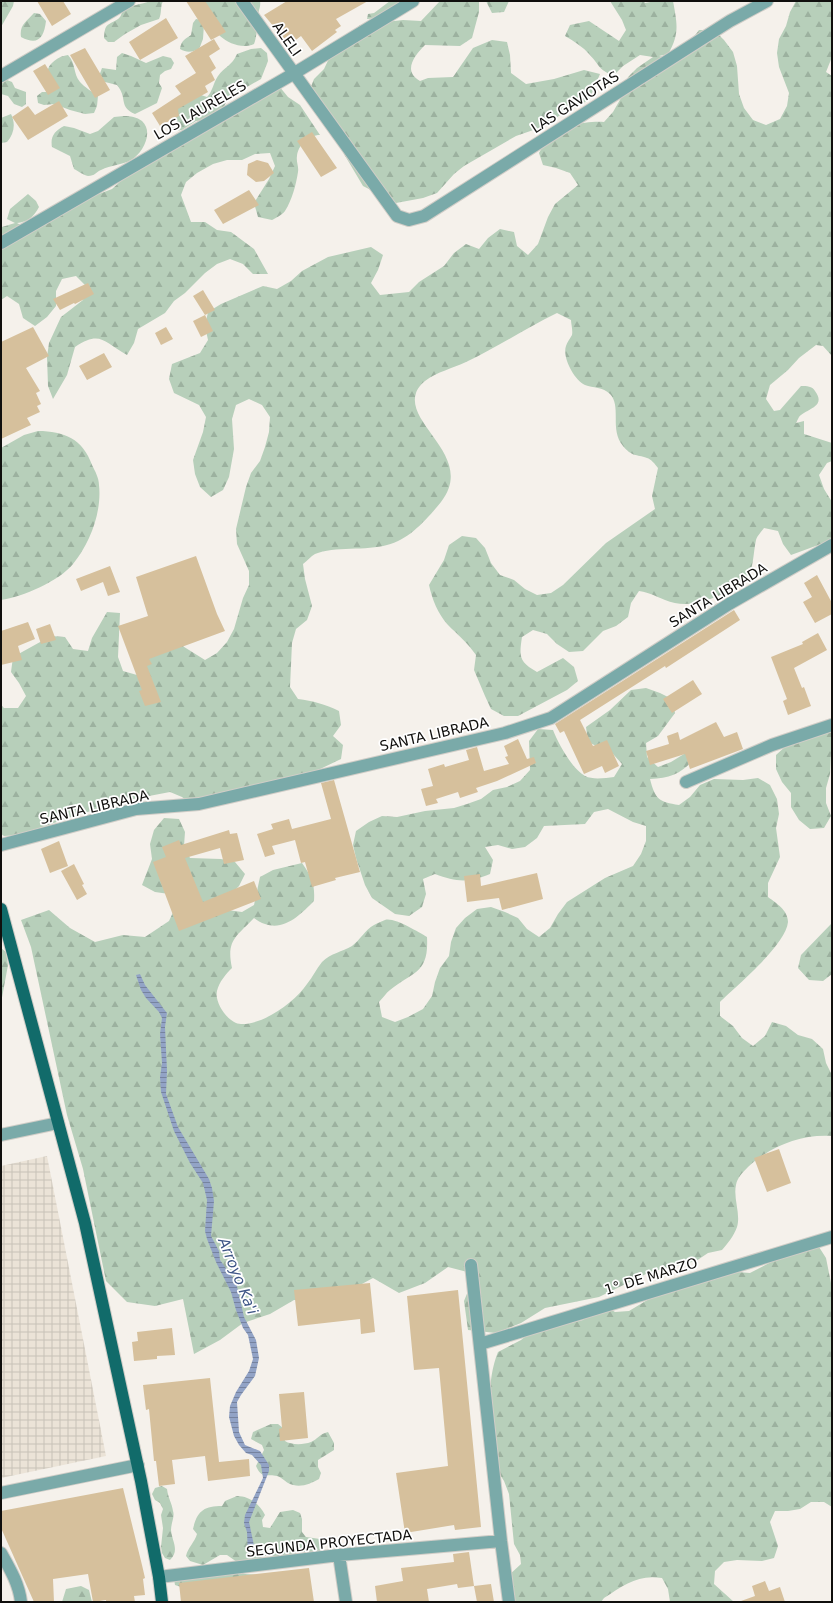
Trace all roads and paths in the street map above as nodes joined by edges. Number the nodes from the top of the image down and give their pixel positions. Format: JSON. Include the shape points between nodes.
{"nodes":[{"id":1,"x":129,"y":1,"type":"edge"},
{"id":2,"x":242,"y":1,"type":"edge"},
{"id":3,"x":413,"y":1,"type":"edge"},
{"id":4,"x":767,"y":1,"type":"edge"},
{"id":5,"x":293,"y":74,"type":"junction"},
{"id":6,"x":1,"y":76,"type":"edge"},
{"id":7,"x":397,"y":216,"type":"joint"},
{"id":8,"x":1,"y":242,"type":"edge"},
{"id":9,"x":832,"y":546,"type":"edge"},
{"id":10,"x":832,"y":725,"type":"edge"},
{"id":11,"x":686,"y":782,"type":"dead end"},
{"id":12,"x":1,"y":845,"type":"edge"},
{"id":13,"x":1,"y":909,"type":"edge"},
{"id":14,"x":58,"y":1123,"type":"junction"},
{"id":15,"x":1,"y":1135,"type":"edge"},
{"id":16,"x":832,"y":1238,"type":"edge"},
{"id":17,"x":471,"y":1266,"type":"dead end"},
{"id":18,"x":480,"y":1344,"type":"junction"},
{"id":19,"x":138,"y":1465,"type":"junction"},
{"id":20,"x":1,"y":1493,"type":"edge"},
{"id":21,"x":501,"y":1541,"type":"junction"},
{"id":22,"x":1,"y":1553,"type":"edge"},
{"id":23,"x":340,"y":1555,"type":"junction"},
{"id":24,"x":159,"y":1577,"type":"junction"},
{"id":25,"x":21,"y":1602,"type":"edge"},
{"id":26,"x":162,"y":1602,"type":"edge"},
{"id":27,"x":346,"y":1602,"type":"edge"},
{"id":28,"x":510,"y":1602,"type":"edge"}],
"edges":[{"from":1,"to":6,"type":"street"},
{"from":2,"to":5,"type":"street","name":"ALELI"},
{"from":3,"to":5,"type":"street","name":"LOS LAURELES"},
{"from":4,"to":7,"type":"street","name":"LAS GAVIOTAS","via":[[730,21],[424,216],[409,220]]},
{"from":5,"to":7,"type":"street","name":"ALELI"},
{"from":5,"to":8,"type":"street","name":"LOS LAURELES"},
{"from":9,"to":12,"type":"street","name":"SANTA LIBRADA","via":[[729,604],[551,718],[505,733],[199,804],[136,809]]},
{"from":10,"to":11,"type":"street","via":[[772,745]]},
{"from":13,"to":14,"type":"main road"},
{"from":14,"to":15,"type":"street"},
{"from":14,"to":19,"type":"main road","via":[[85,1223]]},
{"from":16,"to":18,"type":"street","name":"1° DE MARZO"},
{"from":17,"to":18,"type":"street"},
{"from":18,"to":21,"type":"street"},
{"from":19,"to":20,"type":"street"},
{"from":19,"to":24,"type":"main road"},
{"from":21,"to":23,"type":"street","name":"SEGUNDA PROYECTADA"},
{"from":21,"to":28,"type":"street"},
{"from":22,"to":25,"type":"street","via":[[13,1575]]},
{"from":23,"to":24,"type":"street","name":"SEGUNDA PROYECTADA"},
{"from":23,"to":27,"type":"street"},
{"from":24,"to":26,"type":"main road"}]}
